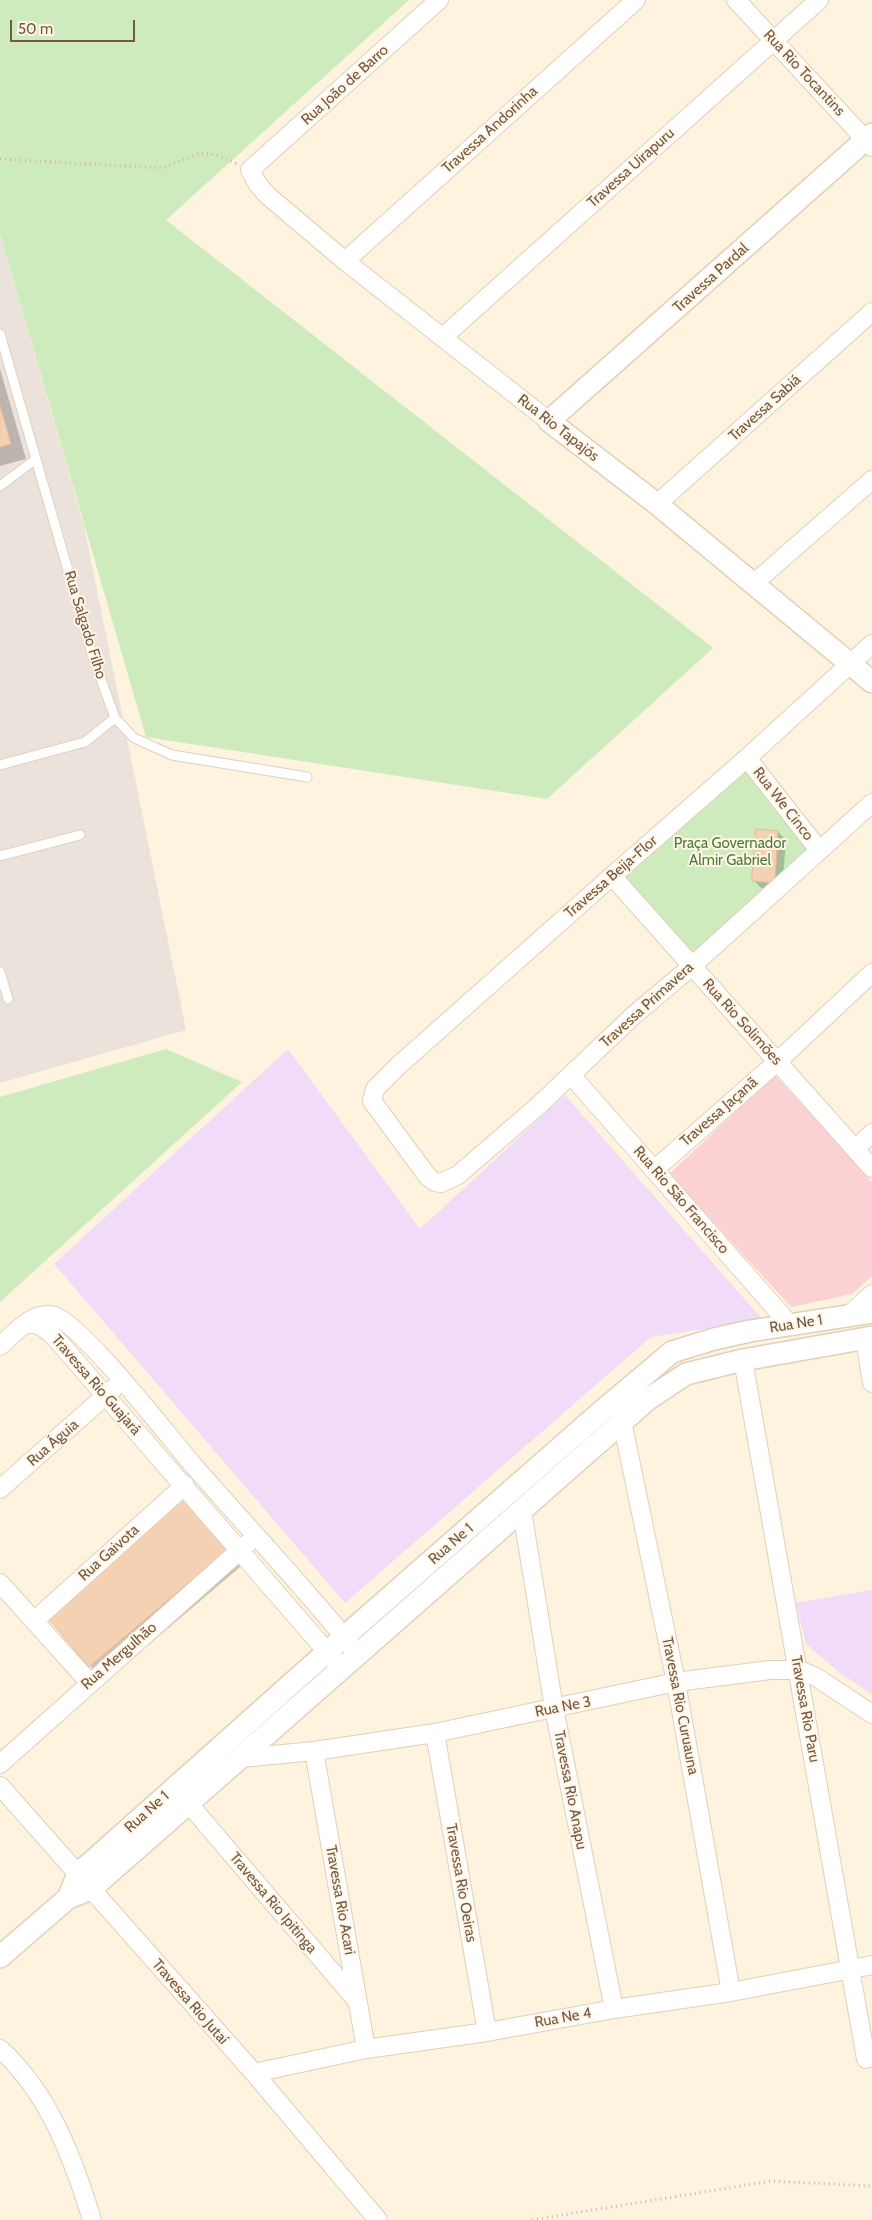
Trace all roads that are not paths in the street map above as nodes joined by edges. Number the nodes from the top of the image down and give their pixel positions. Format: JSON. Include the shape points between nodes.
{"nodes":[{"id":1,"x":439,"y":0,"type":"edge"},
{"id":2,"x":636,"y":0,"type":"edge"},
{"id":3,"x":736,"y":0,"type":"edge"},
{"id":4,"x":819,"y":0,"type":"edge"},
{"id":5,"x":774,"y":40,"type":"junction"},
{"id":6,"x":870,"y":140,"type":"edge"},
{"id":7,"x":250,"y":170,"type":"joint"},
{"id":8,"x":345,"y":261,"type":"junction"},
{"id":9,"x":872,"y":312,"type":"edge"},
{"id":10,"x":0,"y":334,"type":"edge"},
{"id":11,"x":443,"y":337,"type":"junction"},
{"id":12,"x":549,"y":421,"type":"junction"},
{"id":13,"x":36,"y":459,"type":"junction"},
{"id":14,"x":872,"y":480,"type":"edge"},
{"id":15,"x":0,"y":486,"type":"edge"},
{"id":16,"x":657,"y":504,"type":"junction"},
{"id":17,"x":754,"y":584,"type":"junction"},
{"id":18,"x":872,"y":644,"type":"edge"},
{"id":19,"x":850,"y":664,"type":"junction"},
{"id":20,"x":872,"y":682,"type":"edge"},
{"id":21,"x":115,"y":718,"type":"junction"},
{"id":22,"x":747,"y":758,"type":"junction"},
{"id":23,"x":0,"y":765,"type":"edge"},
{"id":24,"x":307,"y":776,"type":"dead end"},
{"id":25,"x":872,"y":803,"type":"edge"},
{"id":26,"x":80,"y":835,"type":"dead end"},
{"id":27,"x":819,"y":850,"type":"junction"},
{"id":28,"x":0,"y":856,"type":"edge"},
{"id":29,"x":612,"y":876,"type":"junction"},
{"id":30,"x":692,"y":966,"type":"junction"},
{"id":31,"x":0,"y":972,"type":"edge"},
{"id":32,"x":872,"y":973,"type":"edge"},
{"id":33,"x":8,"y":999,"type":"dead end"},
{"id":34,"x":777,"y":1062,"type":"junction"},
{"id":35,"x":571,"y":1075,"type":"junction"},
{"id":36,"x":872,"y":1133,"type":"edge"},
{"id":37,"x":855,"y":1148,"type":"junction"},
{"id":38,"x":419,"y":1166,"type":"joint"},
{"id":39,"x":872,"y":1168,"type":"edge"},
{"id":40,"x":654,"y":1170,"type":"junction"},
{"id":41,"x":872,"y":1294,"type":"edge"},
{"id":42,"x":872,"y":1312,"type":"edge"},
{"id":43,"x":848,"y":1316,"type":"junction"},
{"id":44,"x":26,"y":1324,"type":"junction"},
{"id":45,"x":790,"y":1326,"type":"junction"},
{"id":46,"x":756,"y":1330,"type":"junction"},
{"id":47,"x":869,"y":1338,"type":"edge"},
{"id":48,"x":0,"y":1346,"type":"edge"},
{"id":49,"x":752,"y":1358,"type":"junction"},
{"id":50,"x":122,"y":1381,"type":"junction"},
{"id":51,"x":872,"y":1383,"type":"edge"},
{"id":52,"x":106,"y":1396,"type":"junction"},
{"id":53,"x":622,"y":1421,"type":"junction"},
{"id":54,"x":194,"y":1466,"type":"junction"},
{"id":55,"x":182,"y":1482,"type":"junction"},
{"id":56,"x":0,"y":1489,"type":"edge"},
{"id":57,"x":522,"y":1511,"type":"junction"},
{"id":58,"x":256,"y":1537,"type":"junction"},
{"id":59,"x":240,"y":1550,"type":"junction"},
{"id":60,"x":0,"y":1583,"type":"edge"},
{"id":61,"x":34,"y":1621,"type":"junction"},
{"id":62,"x":345,"y":1637,"type":"junction"},
{"id":63,"x":358,"y":1654,"type":"junction"},
{"id":64,"x":334,"y":1660,"type":"junction"},
{"id":65,"x":799,"y":1670,"type":"junction"},
{"id":66,"x":89,"y":1682,"type":"junction"},
{"id":67,"x":676,"y":1682,"type":"junction"},
{"id":68,"x":554,"y":1708,"type":"junction"},
{"id":69,"x":872,"y":1714,"type":"edge"},
{"id":70,"x":435,"y":1733,"type":"junction"},
{"id":71,"x":314,"y":1751,"type":"junction"},
{"id":72,"x":242,"y":1758,"type":"junction"},
{"id":73,"x":0,"y":1764,"type":"edge"},
{"id":74,"x":0,"y":1786,"type":"edge"},
{"id":75,"x":189,"y":1804,"type":"junction"},
{"id":76,"x":85,"y":1882,"type":"junction"},
{"id":77,"x":0,"y":1957,"type":"edge"},
{"id":78,"x":872,"y":1964,"type":"edge"},
{"id":79,"x":851,"y":1968,"type":"junction"},
{"id":80,"x":731,"y":1992,"type":"junction"},
{"id":81,"x":357,"y":2001,"type":"junction"},
{"id":82,"x":614,"y":2009,"type":"junction"},
{"id":83,"x":488,"y":2032,"type":"junction"},
{"id":84,"x":0,"y":2049,"type":"edge"},
{"id":85,"x":366,"y":2049,"type":"junction"},
{"id":86,"x":866,"y":2059,"type":"dead end"},
{"id":87,"x":254,"y":2073,"type":"junction"},
{"id":88,"x":92,"y":2220,"type":"edge"},
{"id":89,"x":378,"y":2220,"type":"edge"}],
"edges":[{"from":1,"to":7,"type":"street","name":"Rua João de Barro"},
{"from":2,"to":8,"type":"street","name":"Travessa Andorinha"},
{"from":3,"to":5,"type":"street","name":"Rua Rio Tocantins"},
{"from":4,"to":5,"type":"street","name":"Travessa Uirapuru"},
{"from":5,"to":6,"type":"street","name":"Rua Rio Tocantins"},
{"from":5,"to":11,"type":"street","name":"Travessa Uirapuru"},
{"from":6,"to":12,"type":"street","name":"Travessa Pardal"},
{"from":7,"to":8,"type":"street","name":"Rua Rio Tapajós","via":[[267,195]]},
{"from":8,"to":11,"type":"street","name":"Rua Rio Tapajós"},
{"from":9,"to":16,"type":"street","name":"Travessa Sabiá"},
{"from":10,"to":13,"type":"lane","name":"Rua Salgado Filho"},
{"from":11,"to":12,"type":"street","name":"Rua Rio Tapajós"},
{"from":12,"to":16,"type":"street","name":"Rua Rio Tapajós"},
{"from":13,"to":15,"type":"lane"},
{"from":13,"to":21,"type":"lane","name":"Rua Salgado Filho","via":[[93,657]]},
{"from":14,"to":17,"type":"street"},
{"from":16,"to":17,"type":"street","name":"Rua Rio Tapajós"},
{"from":17,"to":19,"type":"street","name":"Rua Rio Tapajós"},
{"from":18,"to":19,"type":"street","name":"Travessa Beija-Flor"},
{"from":19,"to":20,"type":"street","name":"Rua Rio Tapajós"},
{"from":19,"to":22,"type":"street","name":"Travessa Beija-Flor"},
{"from":21,"to":23,"type":"lane","via":[[85,742]]},
{"from":21,"to":24,"type":"lane","name":"Rua Salgado Filho","via":[[134,738],[172,755]]},
{"from":22,"to":27,"type":"street","name":"Rua We Cinco"},
{"from":22,"to":29,"type":"street","name":"Travessa Beija-Flor"},
{"from":25,"to":27,"type":"street","name":"Travessa Primavera"},
{"from":26,"to":28,"type":"lane"},
{"from":27,"to":30,"type":"street","name":"Travessa Primavera"},
{"from":29,"to":30,"type":"street","name":"Rua Rio Solimões"},
{"from":29,"to":38,"type":"street","name":"Travessa Beija-Flor","via":[[375,1089],[372,1101]]},
{"from":30,"to":34,"type":"street","name":"Rua Rio Solimões"},
{"from":30,"to":35,"type":"street","name":"Travessa Primavera"},
{"from":31,"to":33,"type":"lane"},
{"from":32,"to":34,"type":"street","name":"Travessa Jaçanã"},
{"from":34,"to":37,"type":"street","name":"Rua Rio Solimões"},
{"from":34,"to":40,"type":"street","name":"Travessa Jaçanã"},
{"from":35,"to":38,"type":"street","name":"Travessa Primavera","via":[[458,1174],[442,1183],[435,1182]]},
{"from":35,"to":40,"type":"street","name":"Rua Rio São Francisco"},
{"from":36,"to":37,"type":"street"},
{"from":37,"to":39,"type":"street","name":"Rua Rio Solimões"},
{"from":40,"to":45,"type":"street","name":"Rua Rio São Francisco"},
{"from":41,"to":43,"type":"street"},
{"from":42,"to":43,"type":"street","name":"Rua Ne 1"},
{"from":43,"to":45,"type":"street","name":"Rua Ne 1"},
{"from":44,"to":48,"type":"street"},
{"from":44,"to":50,"type":"street","name":"Travessa Rio Guajará","via":[[42,1315],[60,1318]]},
{"from":44,"to":52,"type":"street","name":"Travessa Rio Guajará","via":[[37,1324],[48,1331]]},
{"from":45,"to":46,"type":"street","name":"Rua Ne 1"},
{"from":46,"to":49,"type":"street"},
{"from":46,"to":62,"type":"street","name":"Rua Ne 1","via":[[714,1338],[672,1352]]},
{"from":47,"to":49,"type":"street","name":"Rua Ne 1"},
{"from":47,"to":51,"type":"street"},
{"from":49,"to":53,"type":"street","name":"Rua Ne 1","via":[[686,1374]]},
{"from":49,"to":65,"type":"street","name":"Travessa Rio Paru"},
{"from":50,"to":52,"type":"street","name":"Rua Águia"},
{"from":50,"to":54,"type":"street","name":"Travessa Rio Guajará"},
{"from":52,"to":55,"type":"street","name":"Travessa Rio Guajará"},
{"from":52,"to":56,"type":"street","name":"Rua Águia"},
{"from":53,"to":57,"type":"street","name":"Rua Ne 1"},
{"from":53,"to":67,"type":"street","name":"Travessa Rio Curuauna"},
{"from":54,"to":55,"type":"street","name":"Rua Gaivota"},
{"from":54,"to":58,"type":"street","name":"Travessa Rio Guajará"},
{"from":55,"to":59,"type":"street","name":"Travessa Rio Guajará"},
{"from":55,"to":61,"type":"street","name":"Rua Gaivota"},
{"from":57,"to":63,"type":"street","name":"Rua Ne 1"},
{"from":57,"to":68,"type":"street","name":"Travessa Rio Anapu"},
{"from":58,"to":59,"type":"street","name":"Rua Mergulhão"},
{"from":58,"to":62,"type":"street","name":"Travessa Rio Guajará"},
{"from":59,"to":64,"type":"street","name":"Travessa Rio Guajará"},
{"from":59,"to":66,"type":"street","name":"Rua Mergulhão"},
{"from":60,"to":61,"type":"street"},
{"from":61,"to":66,"type":"street"},
{"from":62,"to":63,"type":"street","name":"Travessa Rio Guajará"},
{"from":62,"to":64,"type":"street","name":"Rua Ne 1"},
{"from":63,"to":64,"type":"street","name":"Rua Ne 1"},
{"from":64,"to":72,"type":"street","name":"Rua Ne 1"},
{"from":64,"to":76,"type":"street","name":"Rua Ne 1"},
{"from":65,"to":67,"type":"street","name":"Rua Ne 3","via":[[770,1670]]},
{"from":65,"to":69,"type":"street","name":"Rua Ne 3"},
{"from":65,"to":79,"type":"street","name":"Travessa Rio Paru"},
{"from":66,"to":73,"type":"street","name":"Rua Mergulhão"},
{"from":67,"to":68,"type":"street","name":"Rua Ne 3"},
{"from":67,"to":80,"type":"street","name":"Travessa Rio Curuauna"},
{"from":68,"to":70,"type":"street","name":"Rua Ne 3"},
{"from":68,"to":82,"type":"street","name":"Travessa Rio Anapu"},
{"from":70,"to":71,"type":"street","name":"Rua Ne 3"},
{"from":70,"to":83,"type":"street","name":"Travessa Rio Oeiras"},
{"from":71,"to":72,"type":"street","name":"Rua Ne 3"},
{"from":71,"to":81,"type":"street","name":"Travessa Rio Acari"},
{"from":72,"to":75,"type":"street","name":"Rua Ne 1"},
{"from":74,"to":76,"type":"street","name":"Travessa Rio Jutaí"},
{"from":75,"to":76,"type":"street","name":"Rua Ne 1"},
{"from":75,"to":81,"type":"street","name":"Travessa Rio Ipitinga"},
{"from":76,"to":77,"type":"street"},
{"from":76,"to":87,"type":"street","name":"Travessa Rio Jutaí"},
{"from":78,"to":79,"type":"street","name":"Rua Ne 4"},
{"from":79,"to":80,"type":"street","name":"Rua Ne 4"},
{"from":79,"to":86,"type":"street","name":"Travessa Rio Paru"},
{"from":80,"to":82,"type":"street","name":"Rua Ne 4"},
{"from":81,"to":85,"type":"street","name":"Travessa Rio Acari"},
{"from":82,"to":83,"type":"street","name":"Rua Ne 4"},
{"from":83,"to":85,"type":"street","name":"Rua Ne 4"},
{"from":84,"to":88,"type":"street","via":[[32,2086],[61,2134]]},
{"from":85,"to":87,"type":"street","name":"Rua Ne 4"},
{"from":87,"to":89,"type":"street","name":"Travessa Rio Jutaí"}]}
